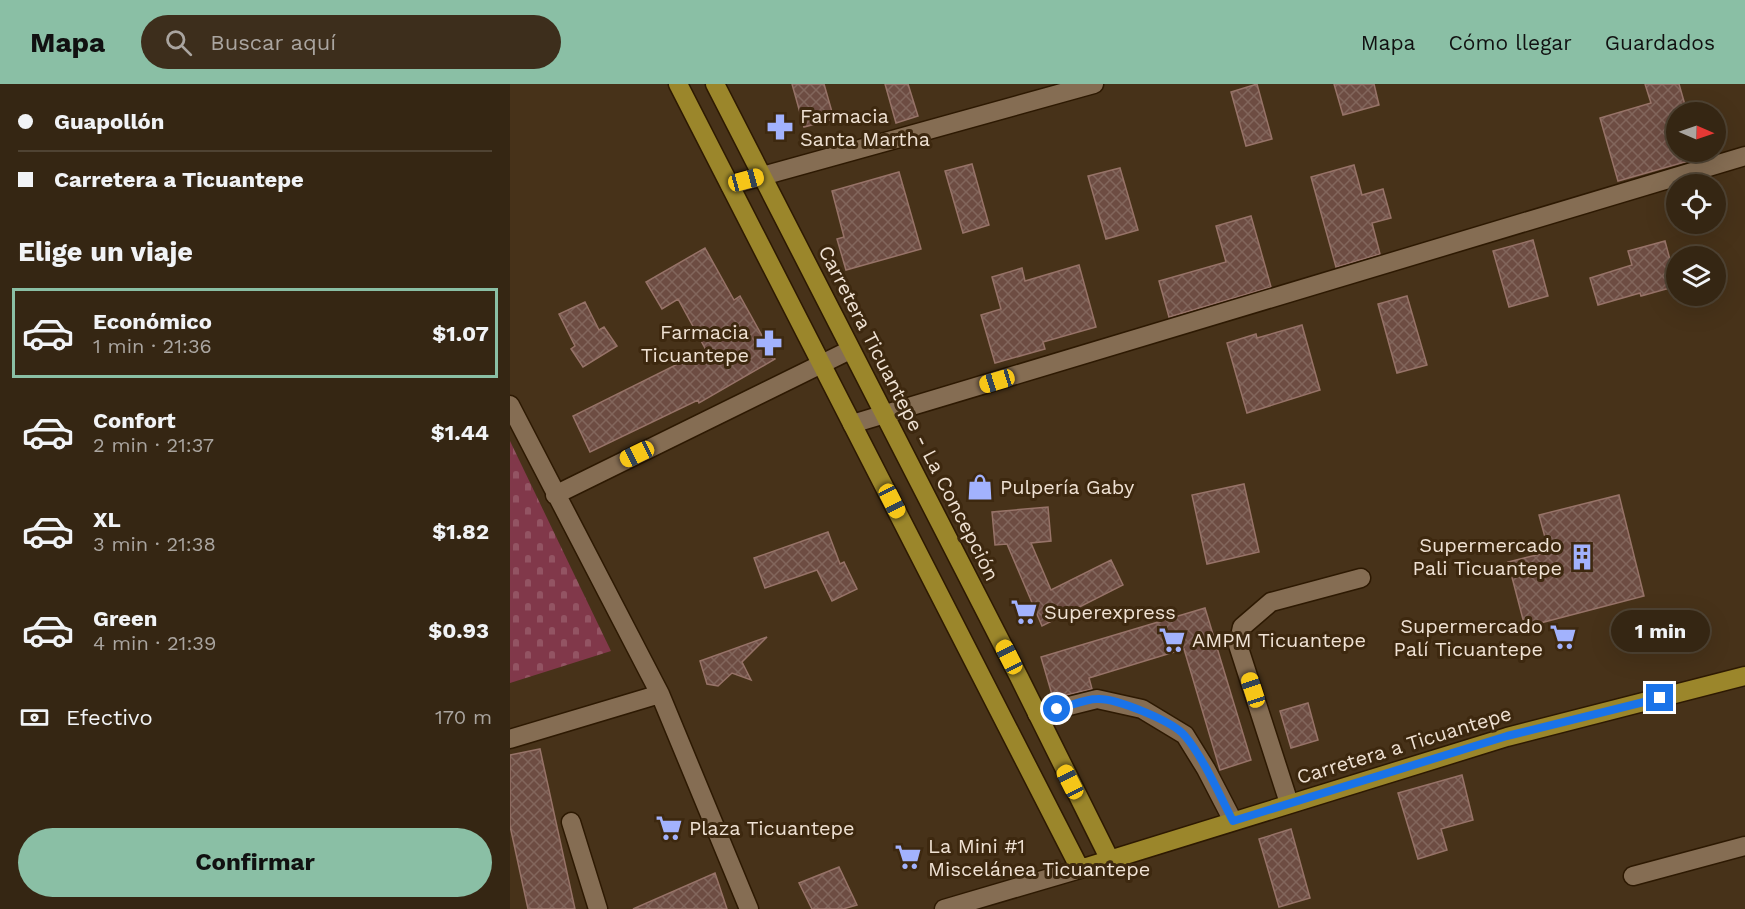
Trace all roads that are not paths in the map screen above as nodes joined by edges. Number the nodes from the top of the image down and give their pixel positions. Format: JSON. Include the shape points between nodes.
{"nodes":[{"id":1,"x":678,"y":84,"type":"edge"},
{"id":2,"x":715,"y":84,"type":"edge"},
{"id":3,"x":1094,"y":84,"type":"edge"},
{"id":4,"x":1745,"y":156,"type":"edge"},
{"id":5,"x":762,"y":176,"type":"junction"},
{"id":6,"x":730,"y":185,"type":"junction"},
{"id":7,"x":850,"y":350,"type":"junction"},
{"id":8,"x":821,"y":363,"type":"junction"},
{"id":9,"x":510,"y":405,"type":"edge"},
{"id":10,"x":884,"y":415,"type":"junction"},
{"id":11,"x":852,"y":424,"type":"junction"},
{"id":12,"x":555,"y":495,"type":"junction"},
{"id":13,"x":1361,"y":578,"type":"dead end"},
{"id":14,"x":1745,"y":676,"type":"edge"},
{"id":15,"x":660,"y":694,"type":"junction"},
{"id":16,"x":1037,"y":714,"type":"junction"},
{"id":17,"x":510,"y":739,"type":"edge"},
{"id":18,"x":1289,"y":803,"type":"junction"},
{"id":19,"x":1233,"y":821,"type":"junction"},
{"id":20,"x":571,"y":822,"type":"dead end"},
{"id":21,"x":1745,"y":846,"type":"edge"},
{"id":22,"x":1110,"y":860,"type":"junction"},
{"id":23,"x":1080,"y":869,"type":"junction"},
{"id":24,"x":1633,"y":876,"type":"dead end"},
{"id":25,"x":598,"y":909,"type":"edge"},
{"id":26,"x":749,"y":909,"type":"edge"},
{"id":27,"x":944,"y":909,"type":"edge"}],
"edges":[{"from":1,"to":6,"type":"main road"},
{"from":2,"to":5,"type":"main road","name":"Carretera Ticuantepe - La Concepción"},
{"from":3,"to":5,"type":"street"},
{"from":4,"to":10,"type":"street"},
{"from":5,"to":6,"type":"street"},
{"from":5,"to":7,"type":"main road","name":"Carretera Ticuantepe - La Concepción"},
{"from":6,"to":8,"type":"main road"},
{"from":7,"to":8,"type":"street"},
{"from":7,"to":10,"type":"main road","name":"Carretera Ticuantepe - La Concepción"},
{"from":8,"to":11,"type":"main road"},
{"from":8,"to":12,"type":"street"},
{"from":9,"to":12,"type":"street"},
{"from":10,"to":11,"type":"street"},
{"from":10,"to":16,"type":"main road","name":"Carretera Ticuantepe - La Concepción"},
{"from":11,"to":23,"type":"main road"},
{"from":12,"to":15,"type":"street"},
{"from":13,"to":18,"type":"street","via":[[1271,602],[1242,627],[1238,645]]},
{"from":14,"to":18,"type":"main road","name":"Carretera a Ticuantepe","via":[[1507,736]]},
{"from":15,"to":17,"type":"street"},
{"from":15,"to":26,"type":"street"},
{"from":16,"to":19,"type":"street","via":[[1097,699],[1142,710],[1185,735]]},
{"from":16,"to":22,"type":"main road","name":"Carretera Ticuantepe - La Concepción"},
{"from":18,"to":19,"type":"main road","name":"Carretera a Ticuantepe"},
{"from":19,"to":22,"type":"main road","name":"Carretera a Ticuantepe"},
{"from":20,"to":25,"type":"street"},
{"from":21,"to":24,"type":"street"},
{"from":22,"to":23,"type":"main road","name":"Carretera a Ticuantepe"},
{"from":23,"to":27,"type":"street"}]}
